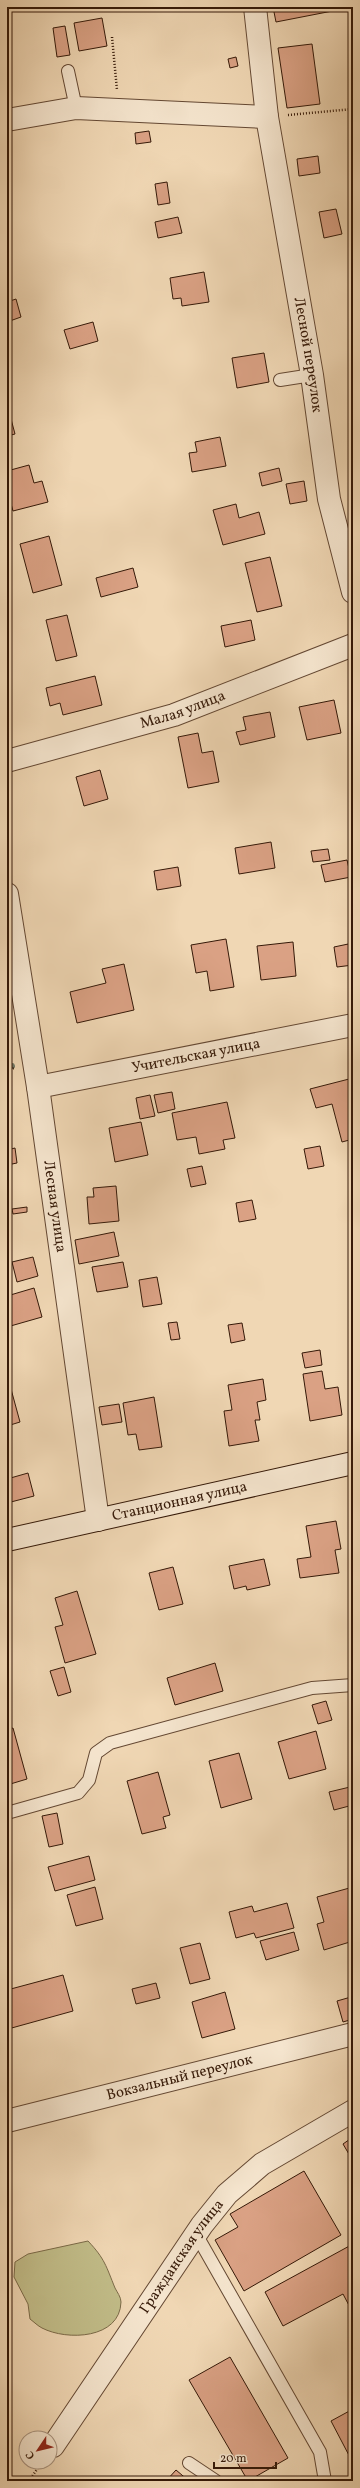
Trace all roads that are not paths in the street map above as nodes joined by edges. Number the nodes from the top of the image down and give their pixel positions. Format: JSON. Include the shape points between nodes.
{"nodes":[{"id":1,"x":255,"y":7,"type":"edge"},
{"id":2,"x":68,"y":71,"type":"dead end"},
{"id":3,"x":76,"y":108,"type":"junction"},
{"id":4,"x":267,"y":118,"type":"junction"},
{"id":5,"x":7,"y":120,"type":"edge"},
{"id":6,"x":312,"y":375,"type":"junction"},
{"id":7,"x":280,"y":380,"type":"dead end"},
{"id":8,"x":353,"y":592,"type":"edge"},
{"id":9,"x":353,"y":645,"type":"edge"},
{"id":10,"x":7,"y":761,"type":"edge"},
{"id":11,"x":7,"y":894,"type":"edge"},
{"id":12,"x":353,"y":1025,"type":"edge"},
{"id":13,"x":38,"y":1087,"type":"junction"},
{"id":14,"x":353,"y":1463,"type":"edge"},
{"id":15,"x":98,"y":1520,"type":"junction"},
{"id":16,"x":7,"y":1540,"type":"edge"},
{"id":17,"x":353,"y":1686,"type":"edge"},
{"id":18,"x":7,"y":1813,"type":"edge"},
{"id":19,"x":353,"y":2034,"type":"edge"},
{"id":20,"x":353,"y":2111,"type":"edge"},
{"id":21,"x":7,"y":2121,"type":"edge"},
{"id":22,"x":196,"y":2234,"type":"junction"},
{"id":23,"x":58,"y":2438,"type":"edge"},
{"id":24,"x":189,"y":2463,"type":"dead end"},
{"id":25,"x":216,"y":2481,"type":"edge"},
{"id":26,"x":325,"y":2481,"type":"edge"}],
"edges":[{"from":1,"to":4,"type":"street","name":"Лесной переулок"},
{"from":2,"to":3,"type":"lane"},
{"from":3,"to":4,"type":"street"},
{"from":3,"to":5,"type":"street"},
{"from":4,"to":6,"type":"street","name":"Лесной переулок"},
{"from":6,"to":7,"type":"lane"},
{"from":6,"to":8,"type":"street","name":"Лесной переулок","via":[[329,499]]},
{"from":9,"to":10,"type":"street","name":"Малая улица","via":[[174,715]]},
{"from":11,"to":13,"type":"street","name":"Лесная улица"},
{"from":12,"to":13,"type":"street","name":"Учительская улица"},
{"from":13,"to":15,"type":"street","name":"Лесная улица"},
{"from":14,"to":15,"type":"street","name":"Станционная улица"},
{"from":15,"to":16,"type":"street","name":"Станционная улица"},
{"from":17,"to":18,"type":"lane","via":[[312,1688],[110,1743],[96,1753],[89,1780],[78,1793]]},
{"from":19,"to":21,"type":"street","name":"Вокзальный переулок"},
{"from":20,"to":22,"type":"street","name":"Гражданская улица","via":[[262,2164],[226,2194]]},
{"from":22,"to":23,"type":"street","name":"Гражданская улица"},
{"from":22,"to":26,"type":"lane","via":[[320,2452]]},
{"from":24,"to":25,"type":"lane"}]}
